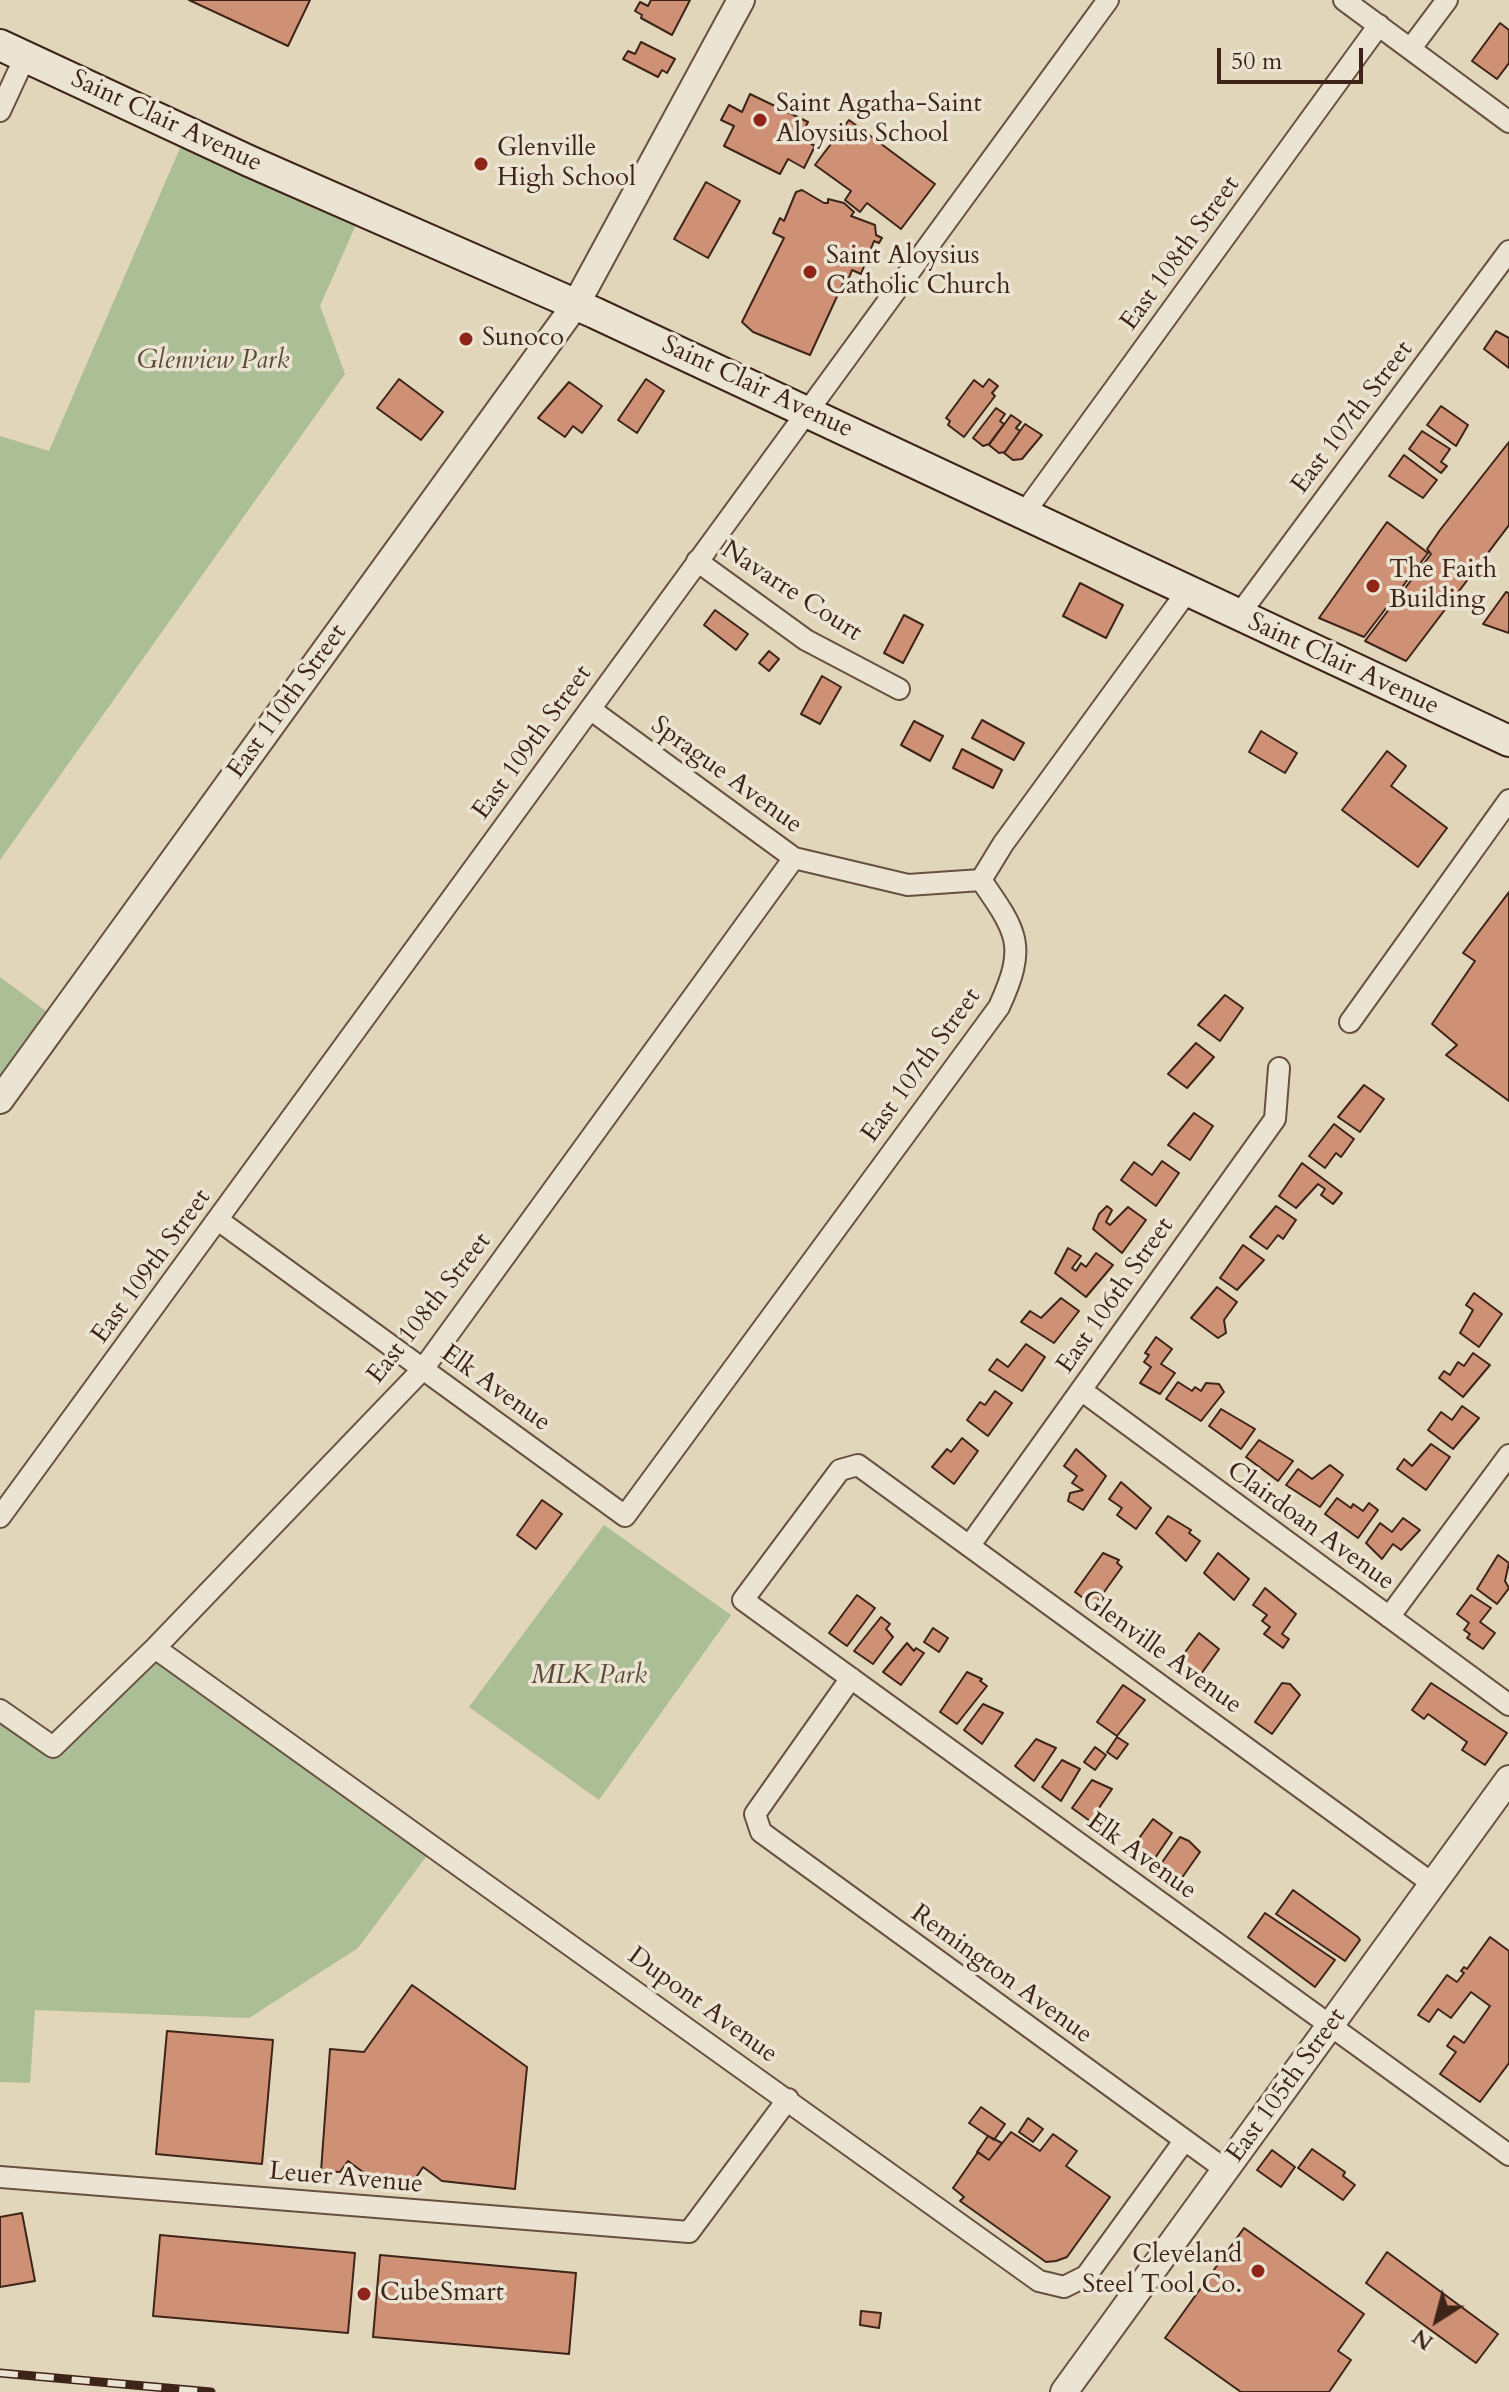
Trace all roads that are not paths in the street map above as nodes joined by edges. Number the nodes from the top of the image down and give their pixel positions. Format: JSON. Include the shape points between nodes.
{"nodes":[{"id":1,"x":741,"y":0,"type":"edge"},
{"id":2,"x":1108,"y":0,"type":"edge"},
{"id":3,"x":1344,"y":0,"type":"edge"},
{"id":4,"x":1447,"y":0,"type":"edge"},
{"id":5,"x":1379,"y":25,"type":"junction"},
{"id":6,"x":1411,"y":48,"type":"junction"},
{"id":7,"x":13,"y":51,"type":"edge"},
{"id":8,"x":0,"y":111,"type":"edge"},
{"id":9,"x":1509,"y":122,"type":"edge"},
{"id":10,"x":1509,"y":251,"type":"edge"},
{"id":11,"x":576,"y":304,"type":"junction"},
{"id":12,"x":805,"y":411,"type":"junction"},
{"id":13,"x":1025,"y":512,"type":"junction"},
{"id":14,"x":697,"y":561,"type":"junction"},
{"id":15,"x":1186,"y":593,"type":"junction"},
{"id":16,"x":1238,"y":616,"type":"junction"},
{"id":17,"x":899,"y":689,"type":"dead end"},
{"id":18,"x":590,"y":709,"type":"junction"},
{"id":19,"x":1509,"y":741,"type":"edge"},
{"id":20,"x":1509,"y":800,"type":"edge"},
{"id":21,"x":794,"y":858,"type":"junction"},
{"id":22,"x":981,"y":880,"type":"junction"},
{"id":23,"x":1350,"y":1022,"type":"dead end"},
{"id":24,"x":1279,"y":1068,"type":"dead end"},
{"id":25,"x":0,"y":1100,"type":"edge"},
{"id":26,"x":218,"y":1220,"type":"junction"},
{"id":27,"x":423,"y":1369,"type":"junction"},
{"id":28,"x":1081,"y":1390,"type":"junction"},
{"id":29,"x":1509,"y":1455,"type":"edge"},
{"id":30,"x":625,"y":1516,"type":"joint"},
{"id":31,"x":0,"y":1517,"type":"edge"},
{"id":32,"x":970,"y":1545,"type":"junction"},
{"id":33,"x":743,"y":1600,"type":"joint"},
{"id":34,"x":1389,"y":1617,"type":"junction"},
{"id":35,"x":155,"y":1648,"type":"junction"},
{"id":36,"x":851,"y":1678,"type":"junction"},
{"id":37,"x":1509,"y":1705,"type":"edge"},
{"id":38,"x":0,"y":1710,"type":"edge"},
{"id":39,"x":1509,"y":1779,"type":"edge"},
{"id":40,"x":1433,"y":1884,"type":"junction"},
{"id":41,"x":1330,"y":2026,"type":"junction"},
{"id":42,"x":788,"y":2099,"type":"junction"},
{"id":43,"x":1184,"y":2141,"type":"junction"},
{"id":44,"x":1509,"y":2155,"type":"edge"},
{"id":45,"x":1226,"y":2170,"type":"junction"},
{"id":46,"x":0,"y":2177,"type":"edge"},
{"id":47,"x":1064,"y":2392,"type":"edge"}],
"edges":[{"from":1,"to":11,"type":"street","name":"East 110th Street"},
{"from":2,"to":12,"type":"street","name":"East 109th Street"},
{"from":3,"to":5,"type":"street"},
{"from":4,"to":6,"type":"street"},
{"from":5,"to":6,"type":"street"},
{"from":5,"to":13,"type":"street","name":"East 108th Street"},
{"from":6,"to":9,"type":"street"},
{"from":7,"to":8,"type":"street"},
{"from":7,"to":11,"type":"main road","name":"Saint Clair Avenue"},
{"from":10,"to":16,"type":"street","name":"East 107th Street"},
{"from":11,"to":12,"type":"main road","name":"Saint Clair Avenue"},
{"from":11,"to":25,"type":"street","name":"East 110th Street"},
{"from":12,"to":13,"type":"main road","name":"Saint Clair Avenue"},
{"from":12,"to":14,"type":"street","name":"East 109th Street"},
{"from":13,"to":15,"type":"main road","name":"Saint Clair Avenue"},
{"from":14,"to":17,"type":"street","name":"Navarre Court","via":[[806,640]]},
{"from":14,"to":18,"type":"street","name":"East 109th Street"},
{"from":15,"to":16,"type":"main road","name":"Saint Clair Avenue"},
{"from":15,"to":22,"type":"street"},
{"from":16,"to":19,"type":"main road","name":"Saint Clair Avenue"},
{"from":18,"to":21,"type":"street","name":"Sprague Avenue"},
{"from":18,"to":26,"type":"street","name":"East 109th Street"},
{"from":20,"to":23,"type":"street"},
{"from":21,"to":22,"type":"street","name":"Sprague Avenue","via":[[908,885]]},
{"from":21,"to":27,"type":"street","name":"East 108th Street"},
{"from":22,"to":30,"type":"street","name":"East 107th Street","via":[[1016,939],[1016,970],[999,1007]]},
{"from":24,"to":28,"type":"street","name":"East 106th Street","via":[[1275,1119]]},
{"from":26,"to":27,"type":"street","name":"Elk Avenue"},
{"from":26,"to":31,"type":"street","name":"East 109th Street"},
{"from":27,"to":30,"type":"street","name":"Elk Avenue"},
{"from":27,"to":35,"type":"street","name":"East 108th Street"},
{"from":28,"to":32,"type":"street","name":"East 106th Street"},
{"from":28,"to":34,"type":"street","name":"Clairdoan Avenue"},
{"from":29,"to":34,"type":"street"},
{"from":32,"to":33,"type":"street","name":"Glenville Avenue","via":[[858,1465],[840,1470]]},
{"from":32,"to":40,"type":"street","name":"Glenville Avenue"},
{"from":33,"to":36,"type":"street","name":"Elk Avenue"},
{"from":34,"to":37,"type":"street","name":"Clairdoan Avenue"},
{"from":35,"to":38,"type":"street","name":"East 108th Street","via":[[53,1747]]},
{"from":35,"to":42,"type":"street","name":"Dupont Avenue"},
{"from":36,"to":41,"type":"street","name":"Elk Avenue"},
{"from":36,"to":43,"type":"street","name":"Remington Avenue","via":[[755,1814],[761,1832]]},
{"from":39,"to":40,"type":"street","name":"East 105th Street"},
{"from":40,"to":41,"type":"street","name":"East 105th Street"},
{"from":41,"to":44,"type":"street","name":"Elk Avenue"},
{"from":41,"to":45,"type":"street","name":"East 105th Street"},
{"from":42,"to":43,"type":"street","name":"Dupont Avenue","via":[[1016,2266],[1058,2287],[1072,2285],[1091,2270]]},
{"from":42,"to":46,"type":"street","name":"Leuer Avenue","via":[[689,2232]]},
{"from":43,"to":45,"type":"street","name":"Remington Avenue"},
{"from":45,"to":47,"type":"street","name":"East 105th Street"}]}
